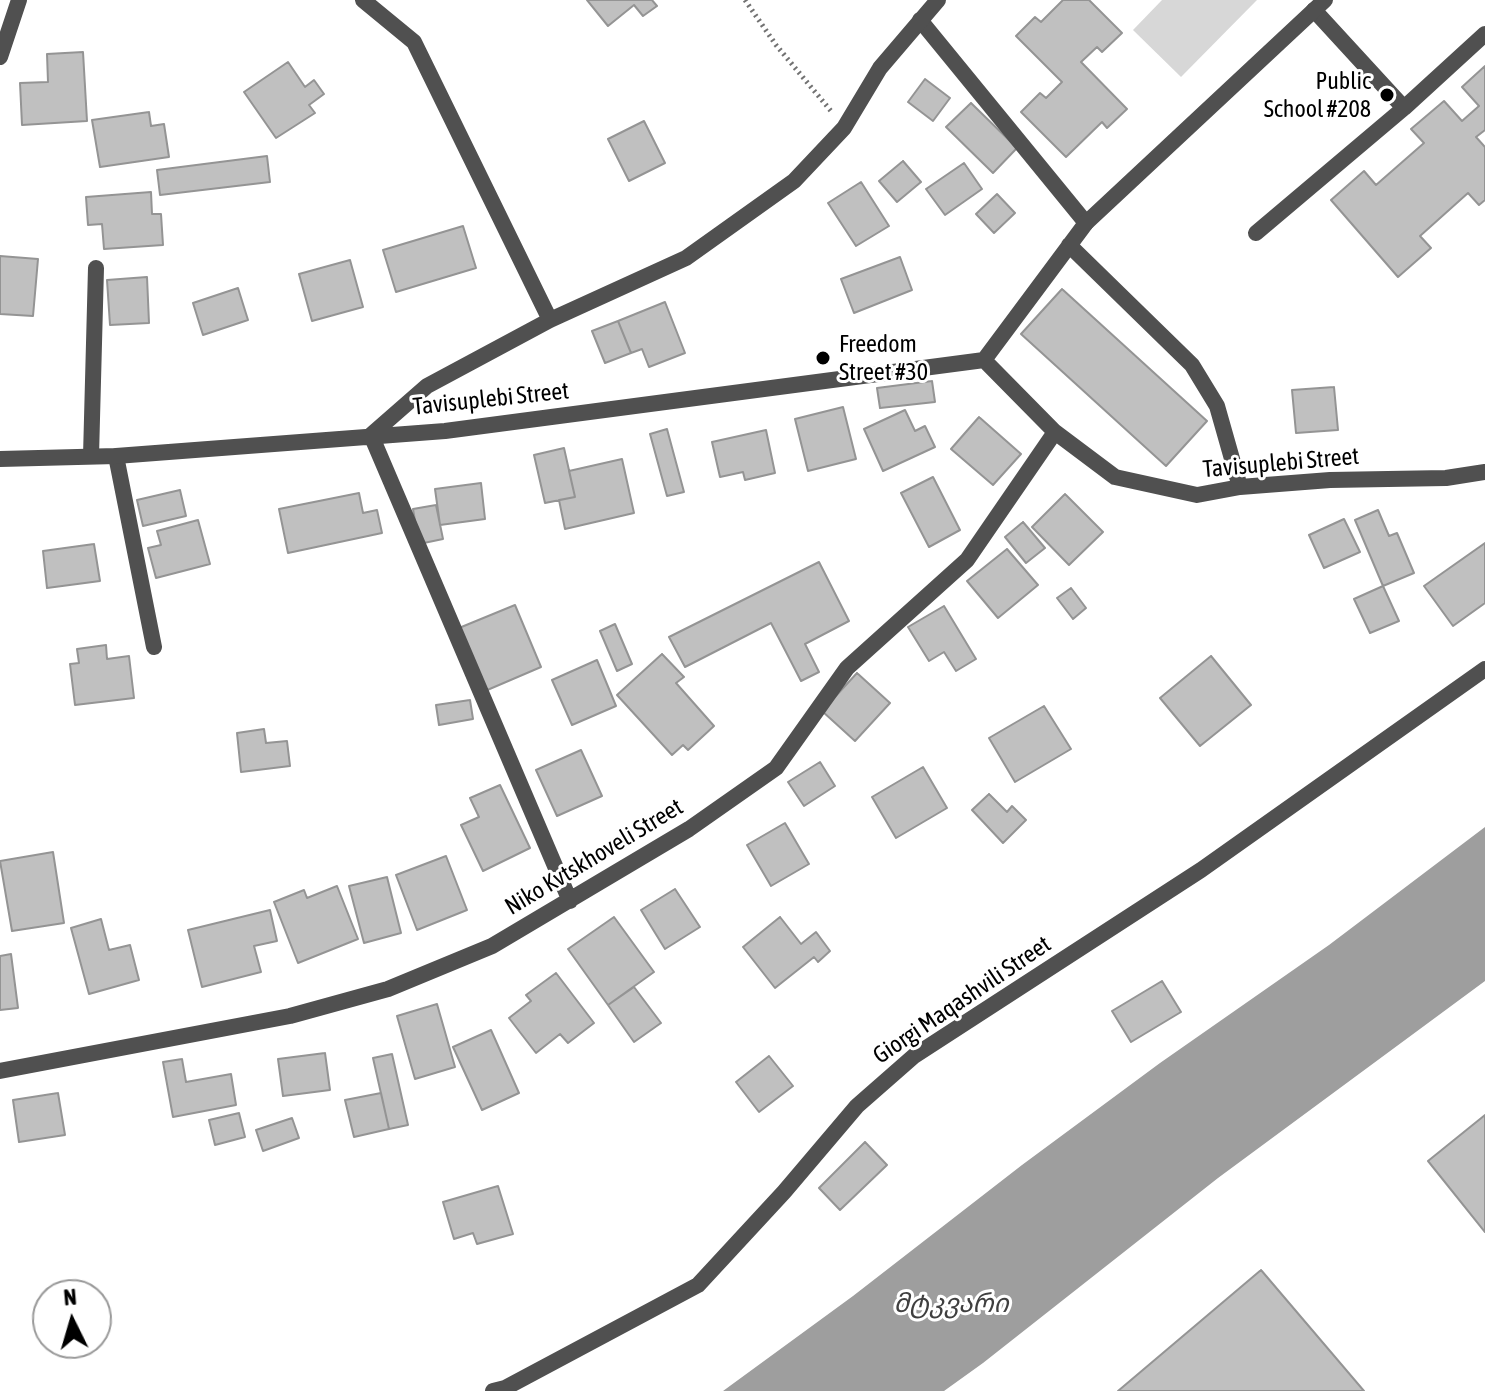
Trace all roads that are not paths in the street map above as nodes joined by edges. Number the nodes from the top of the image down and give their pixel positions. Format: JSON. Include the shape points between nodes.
{"nodes":[{"id":1,"x":19,"y":0,"type":"edge"},
{"id":2,"x":363,"y":0,"type":"edge"},
{"id":3,"x":938,"y":0,"type":"edge"},
{"id":4,"x":1314,"y":3,"type":"edge"},
{"id":5,"x":920,"y":20,"type":"junction"},
{"id":6,"x":1485,"y":34,"type":"edge"},
{"id":7,"x":0,"y":57,"type":"edge"},
{"id":8,"x":1404,"y":108,"type":"junction"},
{"id":9,"x":1086,"y":223,"type":"junction"},
{"id":10,"x":1256,"y":233,"type":"dead end"},
{"id":11,"x":1069,"y":245,"type":"junction"},
{"id":12,"x":96,"y":268,"type":"dead end"},
{"id":13,"x":550,"y":320,"type":"junction"},
{"id":14,"x":984,"y":360,"type":"junction"},
{"id":15,"x":1055,"y":432,"type":"junction"},
{"id":16,"x":371,"y":435,"type":"junction"},
{"id":17,"x":91,"y":456,"type":"junction"},
{"id":18,"x":116,"y":456,"type":"junction"},
{"id":19,"x":0,"y":459,"type":"edge"},
{"id":20,"x":1485,"y":472,"type":"edge"},
{"id":21,"x":1240,"y":487,"type":"junction"},
{"id":22,"x":154,"y":647,"type":"dead end"},
{"id":23,"x":1485,"y":669,"type":"edge"},
{"id":24,"x":570,"y":901,"type":"junction"},
{"id":25,"x":0,"y":1071,"type":"edge"},
{"id":26,"x":493,"y":1391,"type":"edge"}],
"edges":[{"from":1,"to":7,"type":"street"},
{"from":2,"to":13,"type":"street","via":[[414,42]]},
{"from":3,"to":5,"type":"street"},
{"from":4,"to":8,"type":"street"},
{"from":4,"to":9,"type":"street"},
{"from":5,"to":9,"type":"street"},
{"from":5,"to":13,"type":"street","via":[[880,68],[844,128],[794,181],[686,258]]},
{"from":6,"to":8,"type":"street"},
{"from":8,"to":10,"type":"street"},
{"from":9,"to":11,"type":"street"},
{"from":11,"to":14,"type":"street"},
{"from":11,"to":21,"type":"street","via":[[1192,365],[1217,406]]},
{"from":12,"to":17,"type":"street"},
{"from":13,"to":16,"type":"street","via":[[427,386]]},
{"from":14,"to":15,"type":"street","name":"Tavisuplebi Street"},
{"from":14,"to":16,"type":"street","name":"Tavisuplebi Street","via":[[445,431]]},
{"from":15,"to":21,"type":"street","name":"Tavisuplebi Street","via":[[1115,477],[1197,495]]},
{"from":15,"to":24,"type":"street","name":"Niko Kvtskhoveli Street","via":[[967,560],[847,668],[776,768],[689,829]]},
{"from":16,"to":18,"type":"street","name":"Tavisuplebi Street"},
{"from":16,"to":24,"type":"street"},
{"from":17,"to":18,"type":"street","name":"Tavisuplebi Street"},
{"from":17,"to":19,"type":"street","name":"Tavisuplebi Street"},
{"from":18,"to":22,"type":"street"},
{"from":20,"to":21,"type":"street","name":"Tavisuplebi Street"},
{"from":23,"to":26,"type":"street","name":"Giorgi Maqashvili Street","via":[[1201,870],[914,1056],[857,1106],[698,1285]]},
{"from":24,"to":25,"type":"street","name":"Niko Kvtskhoveli Street","via":[[492,946],[388,989],[290,1016]]}]}
